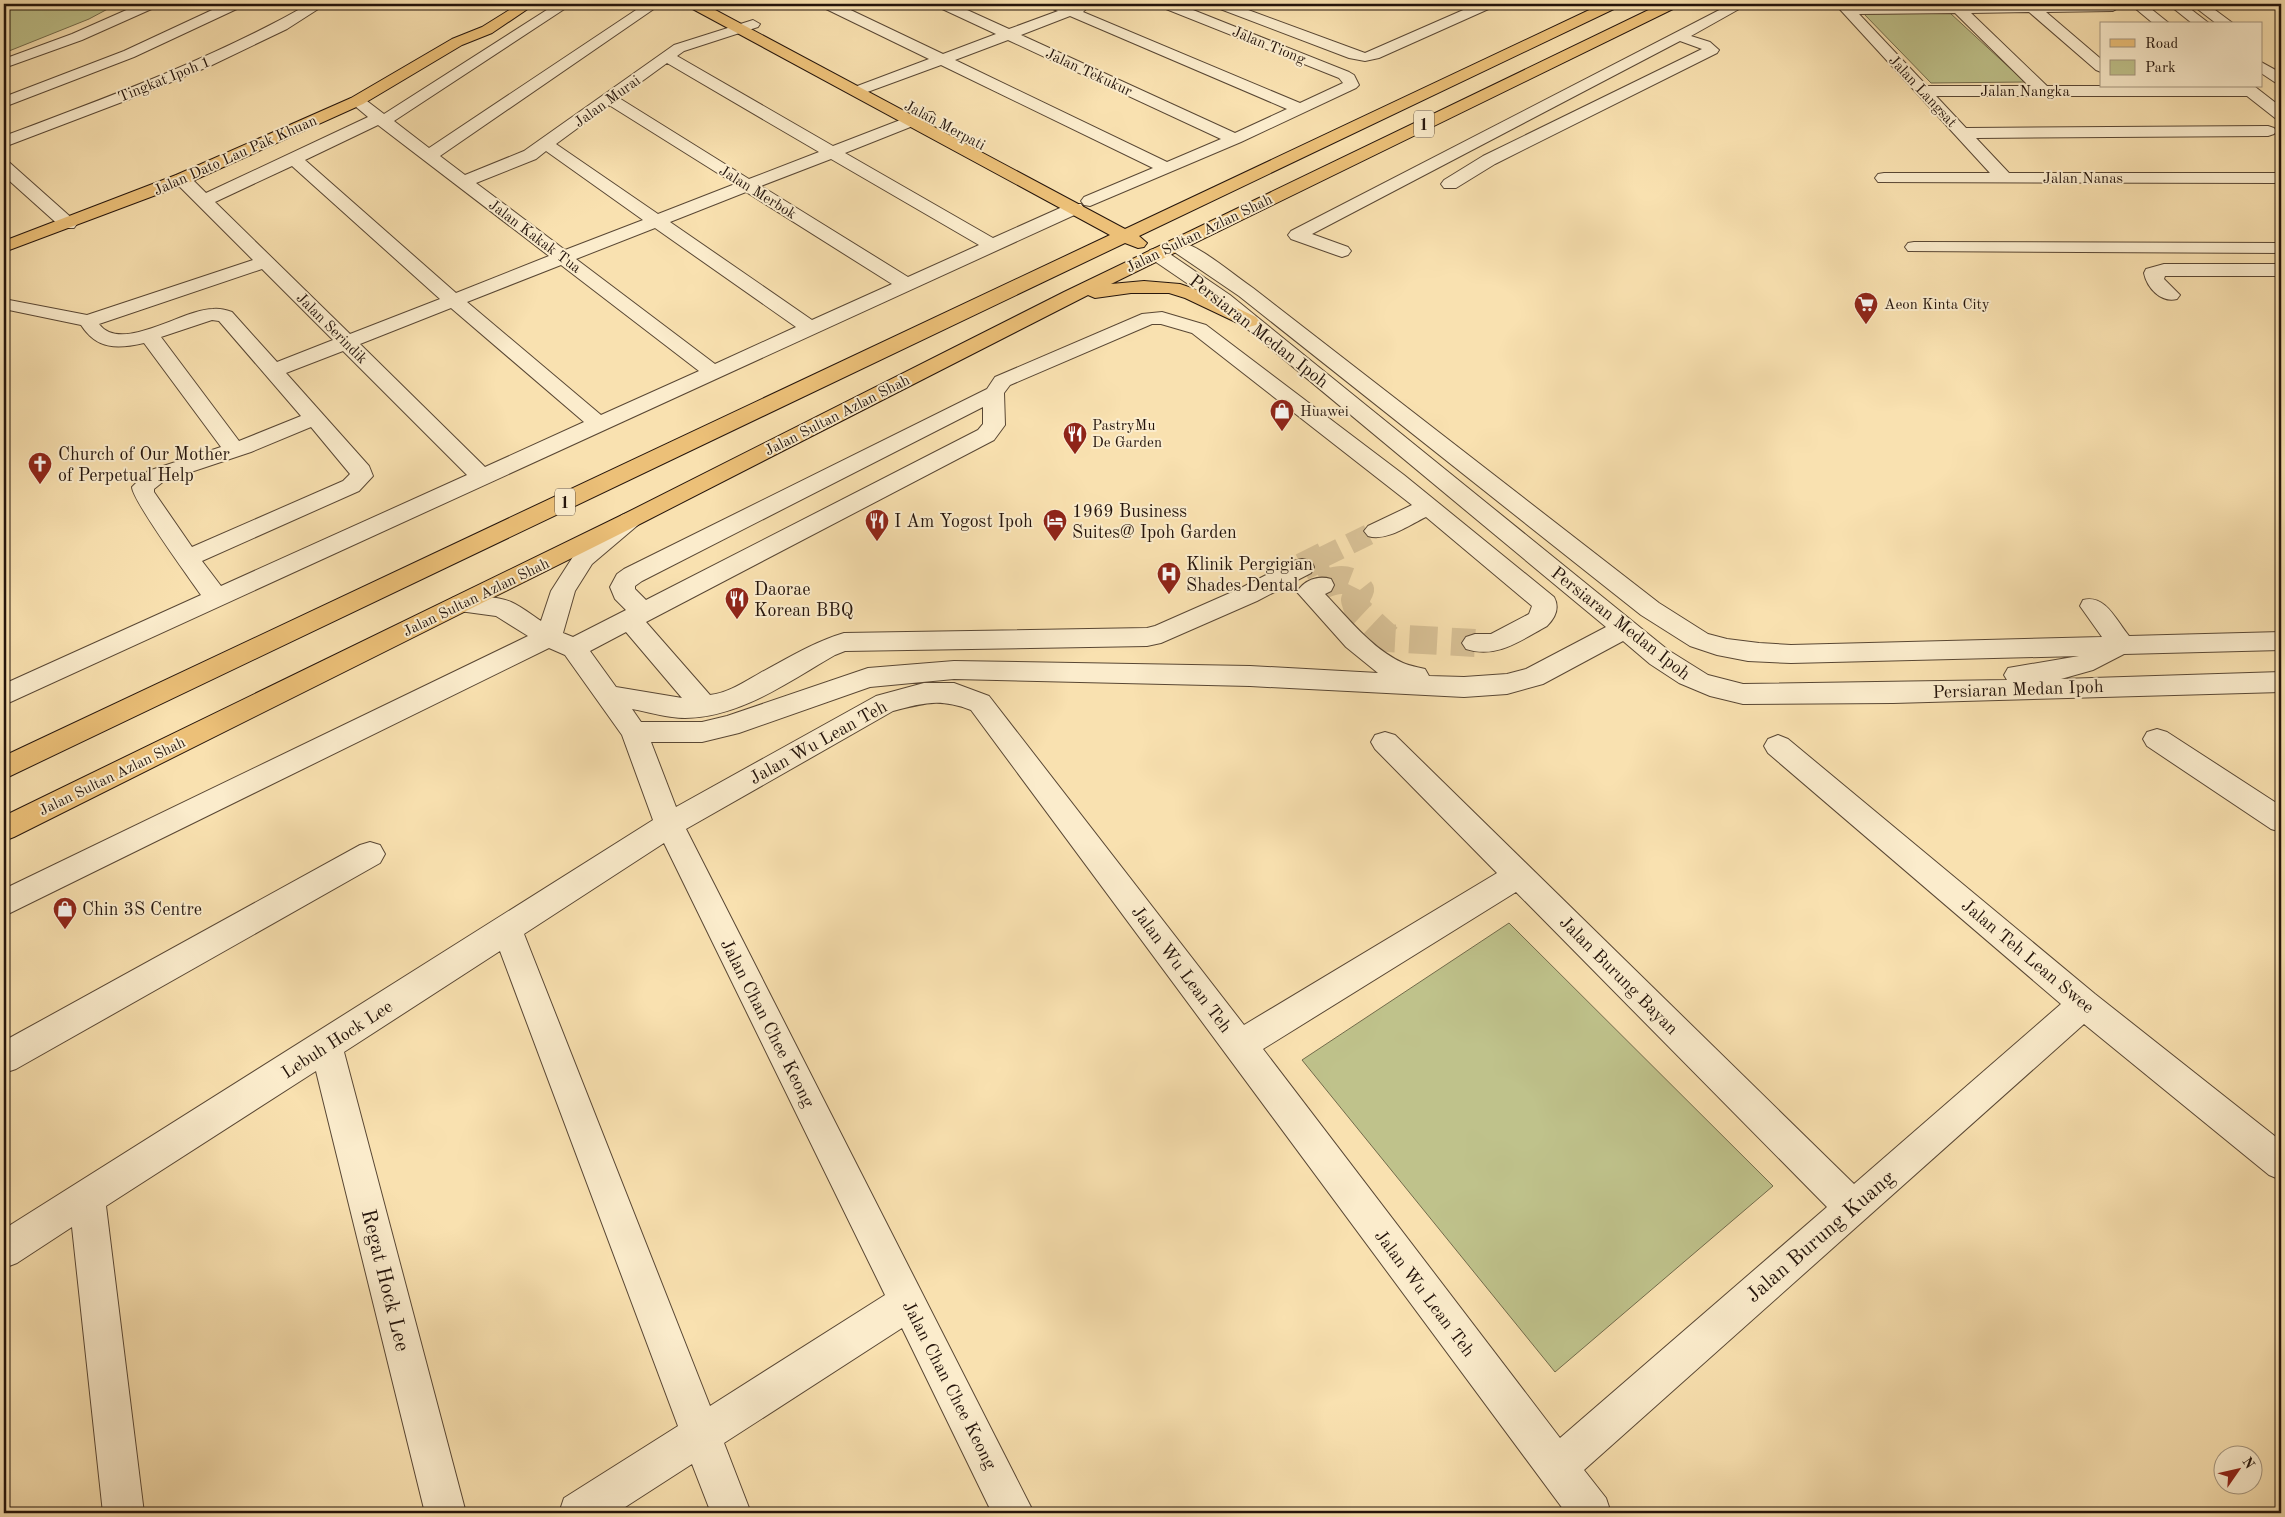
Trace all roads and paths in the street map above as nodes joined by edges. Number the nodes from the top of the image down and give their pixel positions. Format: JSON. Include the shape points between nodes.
{"nodes":[{"id":1,"x":151,"y":4,"type":"edge"},
{"id":2,"x":236,"y":4,"type":"edge"},
{"id":3,"x":319,"y":4,"type":"edge"},
{"id":4,"x":512,"y":4,"type":"edge"},
{"id":5,"x":528,"y":4,"type":"edge"},
{"id":6,"x":565,"y":4,"type":"edge"},
{"id":7,"x":654,"y":4,"type":"edge"},
{"id":8,"x":694,"y":4,"type":"edge"},
{"id":9,"x":714,"y":4,"type":"edge"},
{"id":10,"x":827,"y":4,"type":"edge"},
{"id":11,"x":942,"y":4,"type":"edge"},
{"id":12,"x":1053,"y":4,"type":"edge"},
{"id":13,"x":1091,"y":4,"type":"edge"},
{"id":14,"x":1166,"y":4,"type":"edge"},
{"id":15,"x":1220,"y":4,"type":"edge"},
{"id":16,"x":1488,"y":4,"type":"edge"},
{"id":17,"x":1613,"y":4,"type":"edge"},
{"id":18,"x":1672,"y":4,"type":"edge"},
{"id":19,"x":1741,"y":4,"type":"edge"},
{"id":20,"x":2137,"y":4,"type":"edge"},
{"id":21,"x":2175,"y":4,"type":"edge"},
{"id":22,"x":2198,"y":4,"type":"edge"},
{"id":23,"x":2110,"y":6,"type":"edge"},
{"id":24,"x":1845,"y":7,"type":"edge"},
{"id":25,"x":2033,"y":8,"type":"junction"},
{"id":26,"x":1959,"y":9,"type":"junction"},
{"id":27,"x":1071,"y":11,"type":"junction"},
{"id":28,"x":2126,"y":18,"type":"dead end"},
{"id":29,"x":2160,"y":22,"type":"edge"},
{"id":30,"x":2200,"y":22,"type":"edge"},
{"id":31,"x":2225,"y":22,"type":"edge"},
{"id":32,"x":746,"y":26,"type":"junction"},
{"id":33,"x":1008,"y":35,"type":"junction"},
{"id":34,"x":1678,"y":36,"type":"junction"},
{"id":35,"x":457,"y":42,"type":"junction"},
{"id":36,"x":667,"y":57,"type":"junction"},
{"id":37,"x":942,"y":59,"type":"junction"},
{"id":38,"x":4,"y":64,"type":"edge"},
{"id":39,"x":2100,"y":66,"type":"edge"},
{"id":40,"x":2262,"y":67,"type":"edge"},
{"id":41,"x":2281,"y":80,"type":"edge"},
{"id":42,"x":2214,"y":88,"type":"edge"},
{"id":43,"x":2247,"y":88,"type":"edge"},
{"id":44,"x":864,"y":89,"type":"junction"},
{"id":45,"x":2126,"y":89,"type":"edge"},
{"id":46,"x":1923,"y":91,"type":"junction"},
{"id":47,"x":2044,"y":91,"type":"junction"},
{"id":48,"x":610,"y":100,"type":"junction"},
{"id":49,"x":357,"y":101,"type":"junction"},
{"id":50,"x":4,"y":102,"type":"edge"},
{"id":51,"x":1301,"y":109,"type":"junction"},
{"id":52,"x":2281,"y":115,"type":"edge"},
{"id":53,"x":920,"y":118,"type":"junction"},
{"id":54,"x":382,"y":119,"type":"junction"},
{"id":55,"x":1587,"y":127,"type":"dead end"},
{"id":56,"x":2268,"y":131,"type":"junction"},
{"id":57,"x":1961,"y":132,"type":"junction"},
{"id":58,"x":1235,"y":139,"type":"junction"},
{"id":59,"x":4,"y":142,"type":"edge"},
{"id":60,"x":2281,"y":142,"type":"edge"},
{"id":61,"x":546,"y":144,"type":"junction"},
{"id":62,"x":832,"y":153,"type":"junction"},
{"id":63,"x":429,"y":156,"type":"junction"},
{"id":64,"x":294,"y":159,"type":"junction"},
{"id":65,"x":4,"y":167,"type":"edge"},
{"id":66,"x":1166,"y":168,"type":"junction"},
{"id":67,"x":1497,"y":174,"type":"dead end"},
{"id":68,"x":1884,"y":178,"type":"dead end"},
{"id":69,"x":2004,"y":178,"type":"junction"},
{"id":70,"x":2281,"y":178,"type":"edge"},
{"id":71,"x":182,"y":180,"type":"junction"},
{"id":72,"x":463,"y":182,"type":"junction"},
{"id":73,"x":1450,"y":184,"type":"dead end"},
{"id":74,"x":748,"y":186,"type":"junction"},
{"id":75,"x":204,"y":201,"type":"junction"},
{"id":76,"x":1083,"y":204,"type":"junction"},
{"id":77,"x":657,"y":221,"type":"junction"},
{"id":78,"x":68,"y":224,"type":"junction"},
{"id":79,"x":1134,"y":232,"type":"junction"},
{"id":80,"x":992,"y":245,"type":"junction"},
{"id":81,"x":4,"y":247,"type":"edge"},
{"id":82,"x":1914,"y":247,"type":"dead end"},
{"id":83,"x":2281,"y":248,"type":"edge"},
{"id":84,"x":1166,"y":249,"type":"junction"},
{"id":85,"x":1342,"y":251,"type":"dead end"},
{"id":86,"x":563,"y":258,"type":"junction"},
{"id":87,"x":265,"y":262,"type":"junction"},
{"id":88,"x":2281,"y":270,"type":"edge"},
{"id":89,"x":906,"y":284,"type":"junction"},
{"id":90,"x":2170,"y":295,"type":"dead end"},
{"id":91,"x":1071,"y":296,"type":"junction"},
{"id":92,"x":454,"y":301,"type":"junction"},
{"id":93,"x":4,"y":303,"type":"edge"},
{"id":94,"x":88,"y":321,"type":"junction"},
{"id":95,"x":1249,"y":321,"type":"junction"},
{"id":96,"x":811,"y":328,"type":"junction"},
{"id":97,"x":148,"y":335,"type":"junction"},
{"id":98,"x":347,"y":342,"type":"junction"},
{"id":99,"x":273,"y":371,"type":"junction"},
{"id":100,"x":713,"y":372,"type":"junction"},
{"id":101,"x":994,"y":392,"type":"junction"},
{"id":102,"x":315,"y":418,"type":"junction"},
{"id":103,"x":599,"y":424,"type":"junction"},
{"id":104,"x":234,"y":449,"type":"junction"},
{"id":105,"x":482,"y":477,"type":"junction"},
{"id":106,"x":1428,"y":507,"type":"junction"},
{"id":107,"x":630,"y":520,"type":"junction"},
{"id":108,"x":1376,"y":531,"type":"tunnel mouth"},
{"id":109,"x":187,"y":558,"type":"junction"},
{"id":110,"x":216,"y":598,"type":"junction"},
{"id":111,"x":461,"y":604,"type":"junction"},
{"id":112,"x":2092,"y":606,"type":"dead end"},
{"id":113,"x":635,"y":616,"type":"junction"},
{"id":114,"x":1624,"y":629,"type":"junction"},
{"id":115,"x":549,"y":637,"type":"junction"},
{"id":116,"x":2281,"y":641,"type":"edge"},
{"id":117,"x":1474,"y":643,"type":"tunnel mouth"},
{"id":118,"x":2122,"y":644,"type":"junction"},
{"id":119,"x":574,"y":648,"type":"junction"},
{"id":120,"x":2281,"y":682,"type":"edge"},
{"id":121,"x":1464,"y":687,"type":"junction"},
{"id":122,"x":1893,"y":693,"type":"junction"},
{"id":123,"x":4,"y":695,"type":"edge"},
{"id":124,"x":606,"y":695,"type":"junction"},
{"id":125,"x":705,"y":707,"type":"junction"},
{"id":126,"x":634,"y":732,"type":"junction"},
{"id":127,"x":2157,"y":738,"type":"dead end"},
{"id":128,"x":1385,"y":742,"type":"dead end"},
{"id":129,"x":1778,"y":746,"type":"dead end"},
{"id":130,"x":4,"y":768,"type":"edge"},
{"id":131,"x":2281,"y":821,"type":"edge"},
{"id":132,"x":669,"y":825,"type":"junction"},
{"id":133,"x":4,"y":829,"type":"edge"},
{"id":134,"x":370,"y":854,"type":"dead end"},
{"id":135,"x":1518,"y":875,"type":"junction"},
{"id":136,"x":4,"y":904,"type":"edge"},
{"id":137,"x":507,"y":929,"type":"junction"},
{"id":138,"x":2084,"y":1004,"type":"junction"},
{"id":139,"x":1240,"y":1045,"type":"junction"},
{"id":140,"x":326,"y":1046,"type":"junction"},
{"id":141,"x":4,"y":1058,"type":"edge"},
{"id":142,"x":2281,"y":1163,"type":"edge"},
{"id":143,"x":86,"y":1197,"type":"junction"},
{"id":144,"x":1852,"y":1207,"type":"junction"},
{"id":145,"x":4,"y":1250,"type":"edge"},
{"id":146,"x":908,"y":1302,"type":"junction"},
{"id":147,"x":701,"y":1435,"type":"junction"},
{"id":148,"x":1556,"y":1468,"type":"junction"},
{"id":149,"x":123,"y":1513,"type":"edge"},
{"id":150,"x":446,"y":1513,"type":"edge"},
{"id":151,"x":579,"y":1513,"type":"edge"},
{"id":152,"x":731,"y":1513,"type":"edge"},
{"id":153,"x":1014,"y":1513,"type":"edge"},
{"id":154,"x":1591,"y":1513,"type":"edge"}],
"edges":[{"from":1,"to":38,"type":"street","via":[[77,37]]},
{"from":2,"to":50,"type":"street","via":[[129,54]]},
{"from":3,"to":59,"type":"street","name":"Tingkat Ipoh 1","via":[[221,56]]},
{"from":4,"to":35,"type":"main road","name":"Jalan Dato Lau Pak Khuan","via":[[485,15]]},
{"from":5,"to":35,"type":"main road","name":"Jalan Dato Lau Pak Khuan","via":[[487,30]]},
{"from":6,"to":54,"type":"street"},
{"from":7,"to":63,"type":"street"},
{"from":8,"to":32,"type":"main road","name":"Jalan Merpati"},
{"from":9,"to":32,"type":"main road","name":"Jalan Merpati"},
{"from":10,"to":37,"type":"street"},
{"from":11,"to":33,"type":"street","name":"Jalan Tekukur"},
{"from":12,"to":27,"type":"street"},
{"from":13,"to":27,"type":"street"},
{"from":14,"to":51,"type":"street","name":"Jalan Tiong","via":[[1349,78],[1351,85]]},
{"from":15,"to":16,"type":"street","via":[[1365,57]]},
{"from":17,"to":79,"type":"main road","name":"Jalan Sultan Azlan Shah","number":"1"},
{"from":18,"to":84,"type":"main road","name":"Jalan Sultan Azlan Shah","number":"1"},
{"from":19,"to":34,"type":"street"},
{"from":20,"to":29,"type":"street"},
{"from":21,"to":30,"type":"street"},
{"from":22,"to":31,"type":"street"},
{"from":23,"to":25,"type":"street"},
{"from":23,"to":28,"type":"street"},
{"from":24,"to":26,"type":"street"},
{"from":24,"to":46,"type":"street","name":"Jalan Langsat"},
{"from":25,"to":26,"type":"street"},
{"from":25,"to":39,"type":"street"},
{"from":26,"to":47,"type":"street"},
{"from":27,"to":33,"type":"street"},
{"from":27,"to":51,"type":"street"},
{"from":32,"to":36,"type":"street","name":"Jalan Murai","via":[[679,48]]},
{"from":32,"to":44,"type":"main road","name":"Jalan Merpati"},
{"from":33,"to":37,"type":"street"},
{"from":33,"to":58,"type":"street","name":"Jalan Tekukur"},
{"from":34,"to":73,"type":"street","via":[[1712,50],[1489,160]]},
{"from":34,"to":85,"type":"street","via":[[1297,234]]},
{"from":35,"to":49,"type":"main road","name":"Jalan Dato Lau Pak Khuan"},
{"from":36,"to":48,"type":"street","name":"Jalan Murai"},
{"from":36,"to":62,"type":"street"},
{"from":37,"to":44,"type":"street"},
{"from":37,"to":66,"type":"street"},
{"from":40,"to":41,"type":"street"},
{"from":42,"to":43,"type":"street","name":"Jalan Nangka"},
{"from":42,"to":45,"type":"street","name":"Jalan Nangka"},
{"from":42,"to":56,"type":"street"},
{"from":43,"to":52,"type":"street"},
{"from":44,"to":53,"type":"main road","name":"Jalan Merpati"},
{"from":45,"to":47,"type":"street","name":"Jalan Nangka"},
{"from":46,"to":47,"type":"street","name":"Jalan Nangka"},
{"from":46,"to":57,"type":"street","name":"Jalan Langsat"},
{"from":48,"to":61,"type":"street","name":"Jalan Murai"},
{"from":48,"to":74,"type":"street","name":"Jalan Merbok"},
{"from":49,"to":54,"type":"street","name":"Jalan Kakak Tua"},
{"from":49,"to":71,"type":"main road","name":"Jalan Dato Lau Pak Khuan"},
{"from":51,"to":58,"type":"street"},
{"from":53,"to":62,"type":"street"},
{"from":53,"to":76,"type":"main road","name":"Jalan Merpati"},
{"from":54,"to":63,"type":"street","name":"Jalan Kakak Tua"},
{"from":54,"to":64,"type":"street"},
{"from":55,"to":67,"type":"street"},
{"from":56,"to":57,"type":"street"},
{"from":56,"to":60,"type":"street"},
{"from":57,"to":69,"type":"street","name":"Jalan Langsat"},
{"from":58,"to":66,"type":"street"},
{"from":61,"to":72,"type":"street","name":"Jalan Murai","via":[[525,158]]},
{"from":61,"to":77,"type":"street"},
{"from":62,"to":74,"type":"street"},
{"from":62,"to":80,"type":"street"},
{"from":63,"to":72,"type":"street","name":"Jalan Kakak Tua"},
{"from":64,"to":75,"type":"street"},
{"from":64,"to":92,"type":"street"},
{"from":65,"to":78,"type":"street"},
{"from":66,"to":76,"type":"street"},
{"from":68,"to":69,"type":"street","name":"Jalan Nanas"},
{"from":69,"to":70,"type":"street","name":"Jalan Nanas"},
{"from":71,"to":75,"type":"street","name":"Jalan Serindik"},
{"from":71,"to":78,"type":"main road","name":"Jalan Dato Lau Pak Khuan"},
{"from":72,"to":86,"type":"street","name":"Jalan Kakak Tua"},
{"from":74,"to":77,"type":"street"},
{"from":74,"to":89,"type":"street","name":"Jalan Merbok"},
{"from":75,"to":87,"type":"street","name":"Jalan Serindik"},
{"from":76,"to":79,"type":"main road","name":"Jalan Merpati"},
{"from":76,"to":80,"type":"street"},
{"from":77,"to":86,"type":"street"},
{"from":77,"to":96,"type":"street"},
{"from":78,"to":81,"type":"main road","name":"Jalan Dato Lau Pak Khuan"},
{"from":79,"to":84,"type":"main road","name":"Jalan Merpati"},
{"from":79,"to":130,"type":"main road","name":"Jalan Sultan Azlan Shah","number":"1"},
{"from":80,"to":89,"type":"street"},
{"from":82,"to":83,"type":"street"},
{"from":84,"to":91,"type":"main road","name":"Jalan Sultan Azlan Shah","number":"1"},
{"from":84,"to":95,"type":"street","name":"Persiaran Medan Ipoh"},
{"from":84,"to":118,"type":"street","name":"Persiaran Medan Ipoh","via":[[1204,262],[1246,292],[1650,609],[1706,643],[1738,651],[1791,654]]},
{"from":86,"to":92,"type":"street"},
{"from":86,"to":100,"type":"street","name":"Jalan Kakak Tua"},
{"from":87,"to":94,"type":"street"},
{"from":87,"to":98,"type":"street","name":"Jalan Serindik"},
{"from":88,"to":90,"type":"street","via":[[2164,270],[2154,273],[2155,281]]},
{"from":89,"to":96,"type":"street"},
{"from":91,"to":95,"type":"main road","via":[[1136,287],[1174,289],[1192,293]]},
{"from":91,"to":107,"type":"main road","name":"Jalan Sultan Azlan Shah","number":"1"},
{"from":92,"to":98,"type":"street"},
{"from":92,"to":103,"type":"street"},
{"from":93,"to":94,"type":"street"},
{"from":94,"to":97,"type":"street","via":[[101,337],[115,340]]},
{"from":95,"to":114,"type":"street","name":"Persiaran Medan Ipoh"},
{"from":96,"to":100,"type":"street"},
{"from":97,"to":99,"type":"street","via":[[204,316],[220,314]]},
{"from":97,"to":104,"type":"street"},
{"from":98,"to":99,"type":"street"},
{"from":98,"to":105,"type":"street","name":"Jalan Serindik"},
{"from":99,"to":102,"type":"street"},
{"from":100,"to":103,"type":"street"},
{"from":101,"to":106,"type":"street","via":[[1002,381],[1142,319],[1155,317],[1191,325]]},
{"from":101,"to":113,"type":"street","via":[[994,425],[986,435]]},
{"from":101,"to":113,"type":"street","via":[[633,575],[622,586]]},
{"from":102,"to":104,"type":"street"},
{"from":102,"to":109,"type":"street","via":[[361,471],[359,481]]},
{"from":103,"to":105,"type":"street"},
{"from":104,"to":109,"type":"street","via":[[156,476],[142,487]]},
{"from":105,"to":110,"type":"street"},
{"from":106,"to":108,"type":"street"},
{"from":106,"to":117,"type":"street","via":[[1546,603],[1538,620],[1495,643]]},
{"from":107,"to":111,"type":"main road","name":"Jalan Sultan Azlan Shah","number":"1"},
{"from":107,"to":115,"type":"street","via":[[584,558],[564,591]]},
{"from":109,"to":110,"type":"street"},
{"from":110,"to":123,"type":"street"},
{"from":111,"to":115,"type":"street","via":[[502,608]]},
{"from":111,"to":133,"type":"main road","name":"Jalan Sultan Azlan Shah","number":"1"},
{"from":112,"to":118,"type":"street"},
{"from":113,"to":119,"type":"street"},
{"from":113,"to":125,"type":"street"},
{"from":114,"to":121,"type":"street","via":[[1534,677],[1507,684]]},
{"from":114,"to":122,"type":"street","name":"Persiaran Medan Ipoh","via":[[1682,675],[1722,691],[1743,694]]},
{"from":115,"to":119,"type":"street"},
{"from":115,"to":136,"type":"street"},
{"from":116,"to":118,"type":"street","name":"Persiaran Medan Ipoh"},
{"from":118,"to":122,"type":"street","via":[[2086,665]]},
{"from":119,"to":124,"type":"street","name":"Jalan Chan Chee Keong"},
{"from":120,"to":122,"type":"street","name":"Persiaran Medan Ipoh"},
{"from":121,"to":125,"type":"street","via":[[1399,672],[1371,655],[1296,570],[1248,595],[1147,637],[836,644],[744,694],[722,704]]},
{"from":121,"to":126,"type":"street","via":[[1250,676],[954,670],[868,678],[729,726],[702,732]]},
{"from":124,"to":125,"type":"street","via":[[658,705]]},
{"from":124,"to":126,"type":"street","name":"Jalan Chan Chee Keong"},
{"from":126,"to":132,"type":"street","name":"Jalan Chan Chee Keong"},
{"from":127,"to":131,"type":"street"},
{"from":128,"to":135,"type":"street","name":"Jalan Burung Bayan"},
{"from":129,"to":138,"type":"street","name":"Jalan Teh Lean Swee"},
{"from":132,"to":137,"type":"street","name":"Lebuh Hock Lee"},
{"from":132,"to":139,"type":"street","name":"Jalan Wu Lean Teh","via":[[885,703],[924,693],[954,693],[980,703]]},
{"from":132,"to":146,"type":"street","name":"Jalan Chan Chee Keong"},
{"from":134,"to":141,"type":"street"},
{"from":135,"to":139,"type":"street"},
{"from":135,"to":144,"type":"street","name":"Jalan Burung Bayan"},
{"from":137,"to":140,"type":"street","name":"Lebuh Hock Lee"},
{"from":137,"to":147,"type":"street"},
{"from":138,"to":142,"type":"street","name":"Jalan Teh Lean Swee"},
{"from":138,"to":144,"type":"street","name":"Jalan Burung Kuang"},
{"from":139,"to":148,"type":"street","name":"Jalan Wu Lean Teh"},
{"from":140,"to":143,"type":"street","name":"Lebuh Hock Lee"},
{"from":140,"to":150,"type":"street","name":"Regat Hock Lee"},
{"from":143,"to":145,"type":"street","name":"Lebuh Hock Lee"},
{"from":143,"to":149,"type":"street"},
{"from":144,"to":148,"type":"street","name":"Jalan Burung Kuang"},
{"from":146,"to":147,"type":"street"},
{"from":146,"to":153,"type":"street","name":"Jalan Chan Chee Keong"},
{"from":147,"to":151,"type":"street"},
{"from":147,"to":152,"type":"street"},
{"from":148,"to":154,"type":"street","name":"Jalan Wu Lean Teh"}]}
